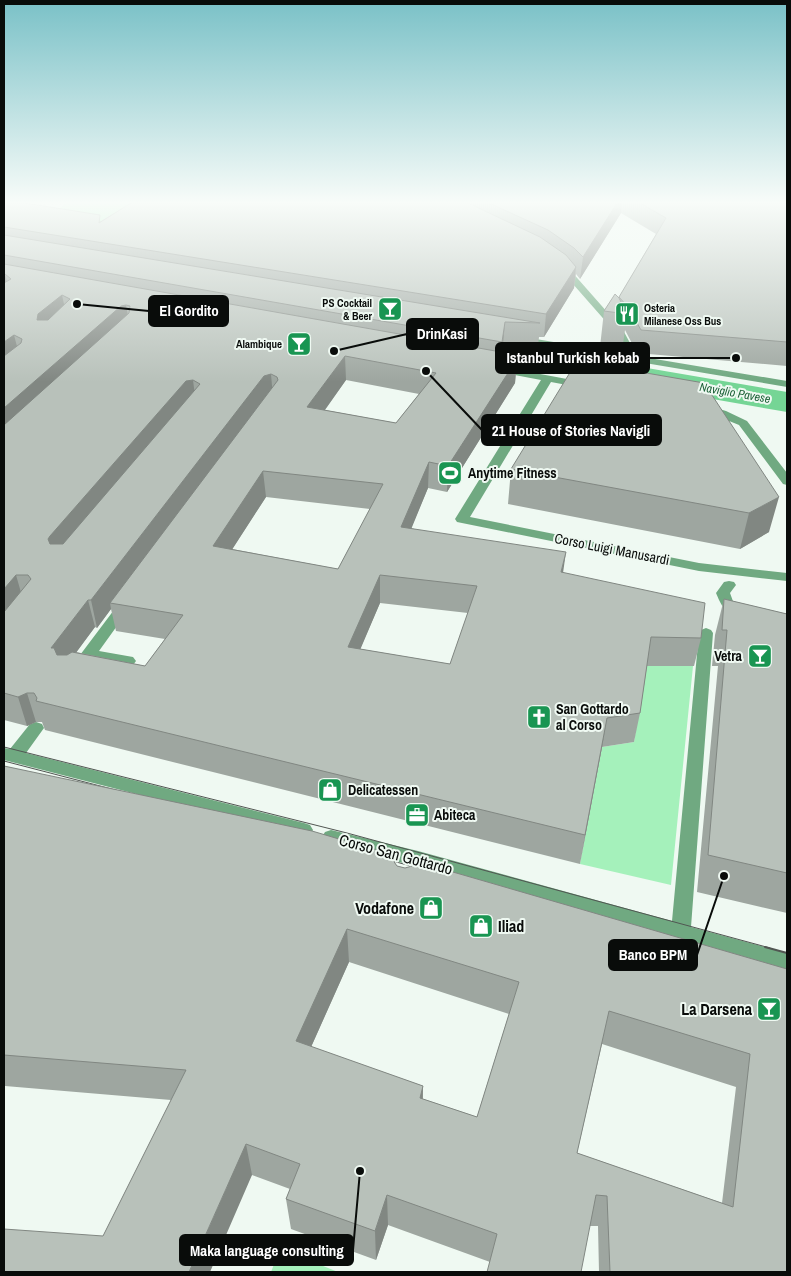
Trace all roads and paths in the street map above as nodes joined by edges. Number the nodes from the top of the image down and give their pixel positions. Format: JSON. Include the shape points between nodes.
{"nodes":[{"id":1,"x":555,"y":264,"type":"edge"},
{"id":2,"x":506,"y":337,"type":"edge"},
{"id":3,"x":633,"y":359,"type":"junction"},
{"id":4,"x":483,"y":366,"type":"edge"},
{"id":5,"x":548,"y":378,"type":"junction"},
{"id":6,"x":787,"y":384,"type":"edge"},
{"id":7,"x":597,"y":388,"type":"edge"},
{"id":8,"x":695,"y":406,"type":"edge"},
{"id":9,"x":787,"y":481,"type":"edge"},
{"id":10,"x":787,"y":577,"type":"edge"},
{"id":11,"x":729,"y":585,"type":"dead end"},
{"id":12,"x":135,"y":591,"type":"edge"},
{"id":13,"x":750,"y":616,"type":"edge"},
{"id":14,"x":706,"y":633,"type":"edge"},
{"id":15,"x":90,"y":654,"type":"junction"},
{"id":16,"x":128,"y":661,"type":"edge"},
{"id":17,"x":71,"y":678,"type":"edge"},
{"id":18,"x":36,"y":728,"type":"edge"},
{"id":19,"x":9,"y":755,"type":"edge"},
{"id":20,"x":682,"y":933,"type":"junction"},
{"id":21,"x":787,"y":962,"type":"edge"}],
"edges":[{"from":1,"to":3,"type":"street","via":[[620,332]]},
{"from":2,"to":3,"type":"street"},
{"from":3,"to":6,"type":"street"},
{"from":4,"to":5,"type":"street"},
{"from":5,"to":7,"type":"street"},
{"from":5,"to":10,"type":"street","name":"Corso Luigi Manusardi","via":[[462,519],[699,567]]},
{"from":8,"to":9,"type":"street","via":[[743,423]]},
{"from":11,"to":13,"type":"street","via":[[723,593],[728,606]]},
{"from":12,"to":15,"type":"street"},
{"from":14,"to":20,"type":"street"},
{"from":15,"to":16,"type":"street"},
{"from":15,"to":17,"type":"street"},
{"from":18,"to":19,"type":"street"},
{"from":19,"to":20,"type":"street","name":"Corso San Gottardo","via":[[415,866]]},
{"from":20,"to":21,"type":"street","name":"Corso San Gottardo"}]}
